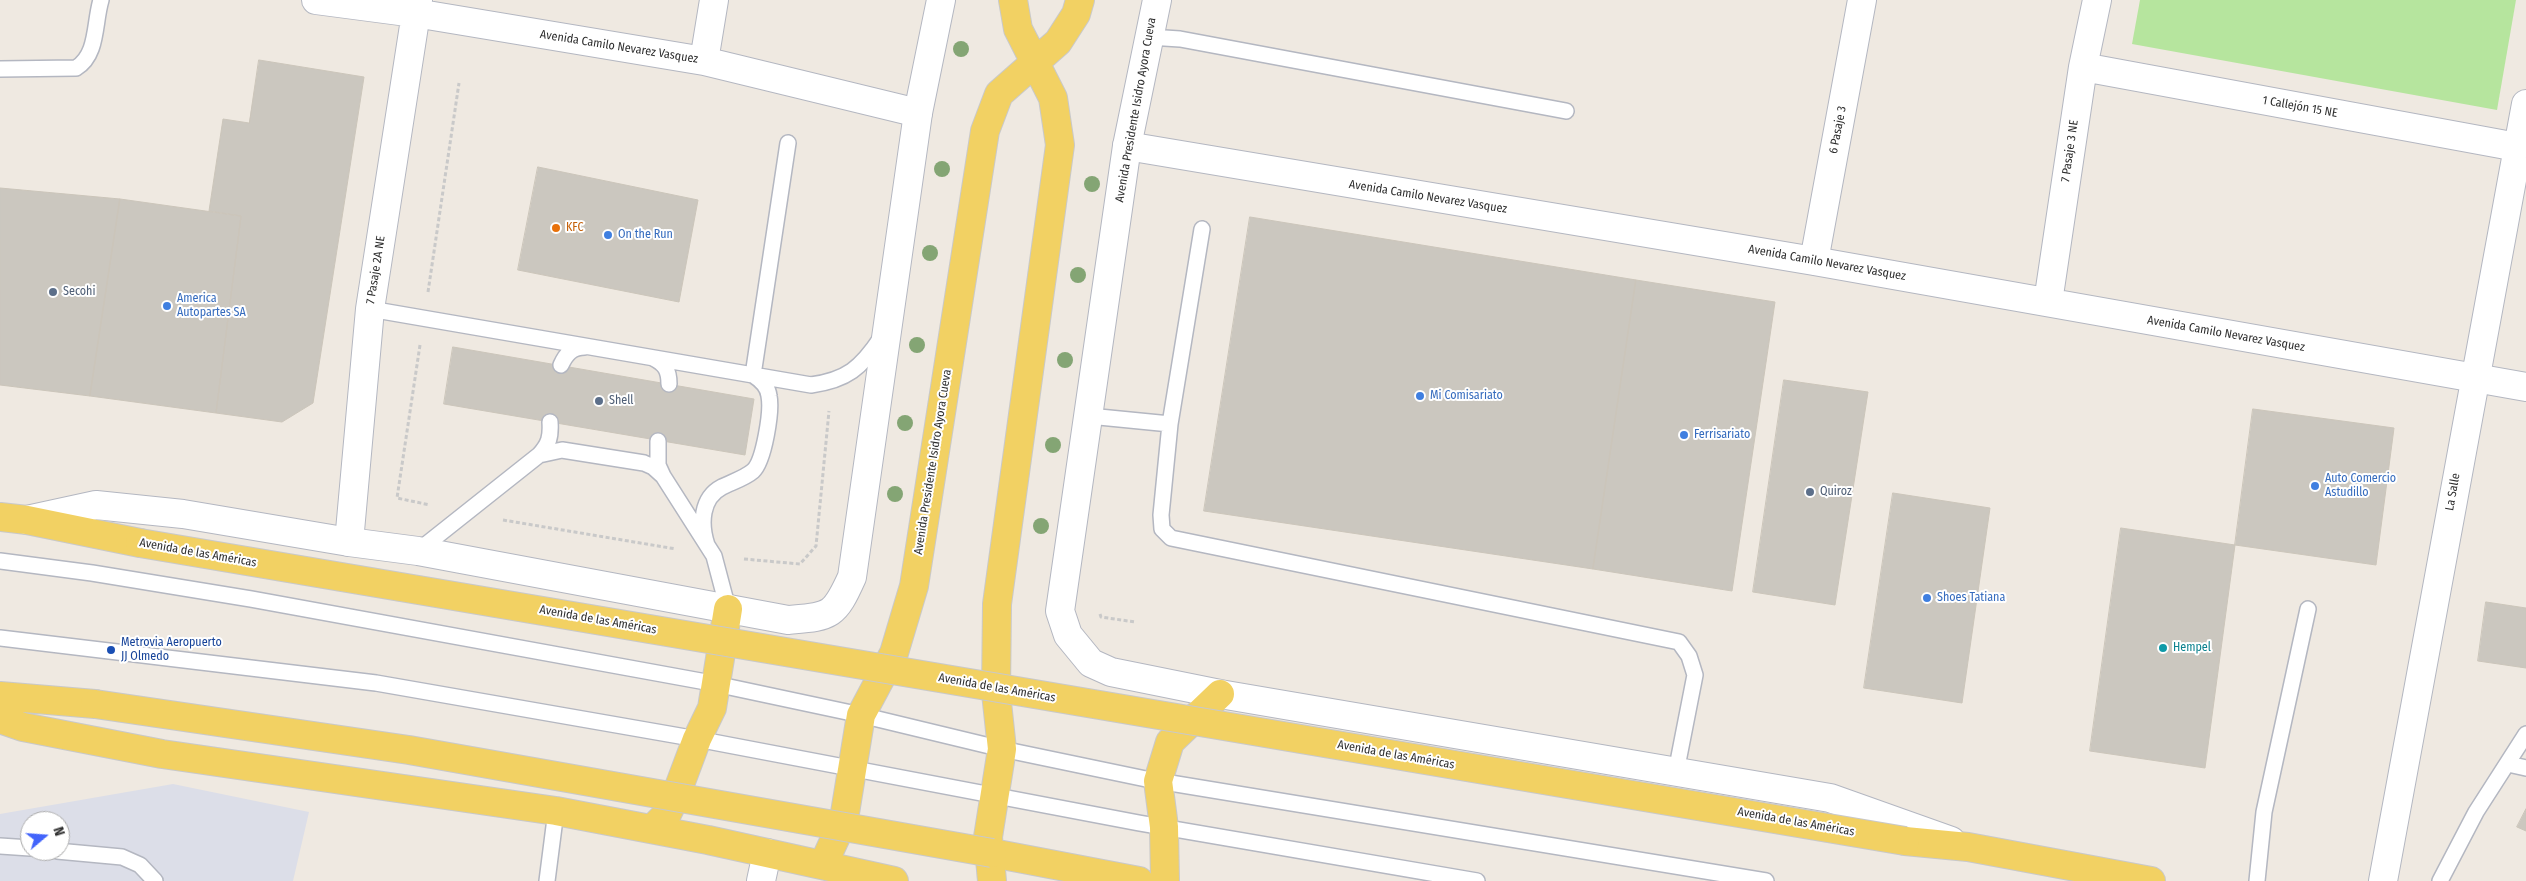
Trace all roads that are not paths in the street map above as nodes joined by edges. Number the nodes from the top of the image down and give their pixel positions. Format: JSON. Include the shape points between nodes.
{"nodes":[{"id":1,"x":101,"y":0,"type":"edge"},
{"id":2,"x":316,"y":0,"type":"edge"},
{"id":3,"x":714,"y":0,"type":"edge"},
{"id":4,"x":941,"y":0,"type":"edge"},
{"id":5,"x":1013,"y":0,"type":"edge"},
{"id":6,"x":1080,"y":0,"type":"edge"},
{"id":7,"x":1156,"y":0,"type":"edge"},
{"id":8,"x":1862,"y":0,"type":"edge"},
{"id":9,"x":2097,"y":0,"type":"edge"},
{"id":10,"x":416,"y":7,"type":"edge"},
{"id":11,"x":1149,"y":37,"type":"junction"},
{"id":12,"x":704,"y":60,"type":"junction"},
{"id":13,"x":1034,"y":63,"type":"junction"},
{"id":14,"x":2083,"y":67,"type":"junction"},
{"id":15,"x":0,"y":69,"type":"edge"},
{"id":16,"x":2526,"y":104,"type":"edge"},
{"id":17,"x":1566,"y":111,"type":"dead end"},
{"id":18,"x":918,"y":113,"type":"junction"},
{"id":19,"x":788,"y":143,"type":"dead end"},
{"id":20,"x":1127,"y":146,"type":"junction"},
{"id":21,"x":2517,"y":147,"type":"junction"},
{"id":22,"x":1202,"y":229,"type":"dead end"},
{"id":23,"x":1814,"y":261,"type":"junction"},
{"id":24,"x":2048,"y":302,"type":"junction"},
{"id":25,"x":370,"y":309,"type":"junction"},
{"id":26,"x":889,"y":324,"type":"junction"},
{"id":27,"x":589,"y":346,"type":"junction"},
{"id":28,"x":653,"y":358,"type":"junction"},
{"id":29,"x":561,"y":365,"type":"dead end"},
{"id":30,"x":754,"y":375,"type":"junction"},
{"id":31,"x":2474,"y":378,"type":"junction"},
{"id":32,"x":669,"y":384,"type":"dead end"},
{"id":33,"x":2526,"y":387,"type":"edge"},
{"id":34,"x":1089,"y":416,"type":"junction"},
{"id":35,"x":550,"y":422,"type":"dead end"},
{"id":36,"x":1170,"y":424,"type":"junction"},
{"id":37,"x":658,"y":441,"type":"dead end"},
{"id":38,"x":539,"y":455,"type":"junction"},
{"id":39,"x":663,"y":476,"type":"junction"},
{"id":40,"x":0,"y":517,"type":"edge"},
{"id":41,"x":27,"y":520,"type":"junction"},
{"id":42,"x":349,"y":542,"type":"junction"},
{"id":43,"x":707,"y":545,"type":"junction"},
{"id":44,"x":418,"y":551,"type":"junction"},
{"id":45,"x":0,"y":561,"type":"edge"},
{"id":46,"x":728,"y":609,"type":"junction"},
{"id":47,"x":2308,"y":609,"type":"dead end"},
{"id":48,"x":1068,"y":635,"type":"joint"},
{"id":49,"x":0,"y":638,"type":"edge"},
{"id":50,"x":716,"y":684,"type":"junction"},
{"id":51,"x":1220,"y":694,"type":"junction"},
{"id":52,"x":0,"y":696,"type":"edge"},
{"id":53,"x":861,"y":715,"type":"junction"},
{"id":54,"x":0,"y":719,"type":"edge"},
{"id":55,"x":2526,"y":734,"type":"edge"},
{"id":56,"x":697,"y":739,"type":"junction"},
{"id":57,"x":1002,"y":749,"type":"junction"},
{"id":58,"x":2508,"y":764,"type":"junction"},
{"id":59,"x":852,"y":768,"type":"junction"},
{"id":60,"x":2526,"y":768,"type":"edge"},
{"id":61,"x":1676,"y":772,"type":"junction"},
{"id":62,"x":1158,"y":781,"type":"junction"},
{"id":63,"x":994,"y":795,"type":"junction"},
{"id":64,"x":556,"y":811,"type":"junction"},
{"id":65,"x":1164,"y":827,"type":"junction"},
{"id":66,"x":652,"y":830,"type":"junction"},
{"id":67,"x":0,"y":846,"type":"edge"},
{"id":68,"x":20,"y":847,"type":"edge"},
{"id":69,"x":1968,"y":847,"type":"junction"},
{"id":70,"x":70,"y":852,"type":"edge"},
{"id":71,"x":767,"y":853,"type":"junction"},
{"id":72,"x":824,"y":865,"type":"junction"},
{"id":73,"x":155,"y":881,"type":"edge"},
{"id":74,"x":547,"y":881,"type":"edge"},
{"id":75,"x":761,"y":881,"type":"edge"},
{"id":76,"x":894,"y":881,"type":"edge"},
{"id":77,"x":992,"y":881,"type":"edge"},
{"id":78,"x":1139,"y":881,"type":"edge"},
{"id":79,"x":1165,"y":881,"type":"edge"},
{"id":80,"x":1477,"y":881,"type":"edge"},
{"id":81,"x":1766,"y":881,"type":"edge"},
{"id":82,"x":2151,"y":881,"type":"edge"},
{"id":83,"x":2257,"y":881,"type":"edge"},
{"id":84,"x":2383,"y":881,"type":"edge"},
{"id":85,"x":2440,"y":881,"type":"edge"}],
"edges":[{"from":1,"to":15,"type":"lane","via":[[92,50],[85,63],[76,68]]},
{"from":2,"to":10,"type":"street","name":"Avenida Camilo Nevarez Vasquez"},
{"from":3,"to":12,"type":"street"},
{"from":4,"to":18,"type":"street"},
{"from":5,"to":13,"type":"main road","via":[[1018,29]]},
{"from":6,"to":13,"type":"main road","name":"Avenida Presidente Isidro Ayora Cueva","via":[[1076,14],[1058,42]]},
{"from":7,"to":11,"type":"street","name":"Avenida Presidente Isidro Ayora Cueva"},
{"from":8,"to":23,"type":"street","name":"6 Pasaje 3"},
{"from":9,"to":14,"type":"street","name":"7 Pasaje 3 NE"},
{"from":10,"to":12,"type":"street","name":"Avenida Camilo Nevarez Vasquez"},
{"from":10,"to":25,"type":"street","name":"7 Pasaje 2A NE"},
{"from":11,"to":17,"type":"lane","via":[[1180,39]]},
{"from":11,"to":20,"type":"street","name":"Avenida Presidente Isidro Ayora Cueva"},
{"from":12,"to":18,"type":"street","name":"Avenida Camilo Nevarez Vasquez"},
{"from":13,"to":53,"type":"main road","name":"Avenida Presidente Isidro Ayora Cueva","via":[[999,94],[985,131],[914,586],[894,653]]},
{"from":13,"to":57,"type":"main road","via":[[1052,98],[1060,145],[997,604],[996,693]]},
{"from":14,"to":21,"type":"street","name":"1 Callejón 15 NE"},
{"from":14,"to":24,"type":"street","name":"7 Pasaje 3 NE"},
{"from":16,"to":21,"type":"street","name":"La Salle"},
{"from":18,"to":26,"type":"street"},
{"from":19,"to":30,"type":"lane"},
{"from":20,"to":23,"type":"street","name":"Avenida Camilo Nevarez Vasquez"},
{"from":20,"to":34,"type":"street","name":"Avenida Presidente Isidro Ayora Cueva"},
{"from":21,"to":31,"type":"street","name":"La Salle"},
{"from":22,"to":36,"type":"lane"},
{"from":23,"to":24,"type":"street","name":"Avenida Camilo Nevarez Vasquez"},
{"from":24,"to":31,"type":"street","name":"Avenida Camilo Nevarez Vasquez"},
{"from":25,"to":27,"type":"lane"},
{"from":25,"to":42,"type":"street","name":"7 Pasaje 2A NE"},
{"from":26,"to":30,"type":"lane","via":[[870,356],[852,373],[831,382],[812,386]]},
{"from":26,"to":46,"type":"street","name":"Avenida de las Américas","via":[[852,577],[839,604],[822,617],[788,620]]},
{"from":27,"to":28,"type":"lane"},
{"from":27,"to":29,"type":"lane","via":[[571,351]]},
{"from":28,"to":30,"type":"lane"},
{"from":28,"to":32,"type":"lane","via":[[666,367]]},
{"from":30,"to":43,"type":"lane","via":[[769,394],[762,454],[753,471],[722,487],[709,498],[702,532]]},
{"from":31,"to":33,"type":"street","name":"Avenida Camilo Nevarez Vasquez"},
{"from":31,"to":84,"type":"street","name":"La Salle"},
{"from":34,"to":36,"type":"lane"},
{"from":34,"to":48,"type":"street","name":"Avenida Presidente Isidro Ayora Cueva","via":[[1060,611]]},
{"from":35,"to":38,"type":"lane","via":[[551,436]]},
{"from":36,"to":61,"type":"lane","via":[[1161,515],[1162,529],[1171,538],[1679,642],[1689,656],[1695,675]]},
{"from":37,"to":39,"type":"lane","via":[[658,465]]},
{"from":38,"to":39,"type":"lane","via":[[562,450],[644,463]]},
{"from":38,"to":44,"type":"lane"},
{"from":39,"to":43,"type":"lane"},
{"from":40,"to":41,"type":"main road","name":"Avenida de las Américas"},
{"from":41,"to":42,"type":"street","name":"Avenida de las Américas","via":[[96,505],[184,514]]},
{"from":41,"to":69,"type":"main road","name":"Avenida de las Américas","bridge":true,"via":[[140,543],[1905,841]]},
{"from":42,"to":44,"type":"street","name":"Avenida de las Américas"},
{"from":43,"to":46,"type":"lane","via":[[714,556]]},
{"from":44,"to":46,"type":"street","name":"Avenida de las Américas"},
{"from":45,"to":50,"type":"lane","via":[[251,599]]},
{"from":46,"to":50,"type":"main road"},
{"from":47,"to":83,"type":"lane","via":[[2264,812]]},
{"from":48,"to":51,"type":"street","name":"Avenida de las Américas","via":[[1091,663],[1110,672]]},
{"from":49,"to":56,"type":"lane","via":[[376,683]]},
{"from":50,"to":53,"type":"lane"},
{"from":50,"to":56,"type":"main road","via":[[712,708]]},
{"from":51,"to":61,"type":"street","name":"Avenida de las Américas"},
{"from":51,"to":62,"type":"main road","via":[[1170,742]]},
{"from":52,"to":78,"type":"main road","bridge":true,"via":[[95,704],[408,750]]},
{"from":53,"to":57,"type":"lane"},
{"from":53,"to":59,"type":"main road","name":"Avenida Presidente Isidro Ayora Cueva"},
{"from":54,"to":64,"type":"main road","via":[[23,727],[162,754]]},
{"from":55,"to":58,"type":"lane"},
{"from":56,"to":59,"type":"lane"},
{"from":56,"to":66,"type":"main road","via":[[667,814]]},
{"from":57,"to":62,"type":"lane"},
{"from":57,"to":63,"type":"main road"},
{"from":58,"to":60,"type":"lane"},
{"from":58,"to":85,"type":"lane","via":[[2476,812]]},
{"from":59,"to":63,"type":"lane"},
{"from":59,"to":72,"type":"main road","name":"Avenida Presidente Isidro Ayora Cueva","via":[[844,819]]},
{"from":61,"to":69,"type":"street","name":"Avenida de las Américas","via":[[1830,798]]},
{"from":62,"to":65,"type":"main road"},
{"from":62,"to":81,"type":"lane"},
{"from":63,"to":65,"type":"lane"},
{"from":63,"to":77,"type":"main road","via":[[988,837]]},
{"from":64,"to":66,"type":"main road"},
{"from":64,"to":74,"type":"lane"},
{"from":65,"to":79,"type":"main road"},
{"from":65,"to":80,"type":"lane"},
{"from":66,"to":71,"type":"main road"},
{"from":67,"to":68,"type":"lane"},
{"from":69,"to":82,"type":"main road","name":"Avenida de las Américas"},
{"from":70,"to":73,"type":"lane","via":[[122,857],[140,865]]},
{"from":71,"to":72,"type":"main road"},
{"from":71,"to":75,"type":"street"},
{"from":72,"to":76,"type":"main road"}]}
